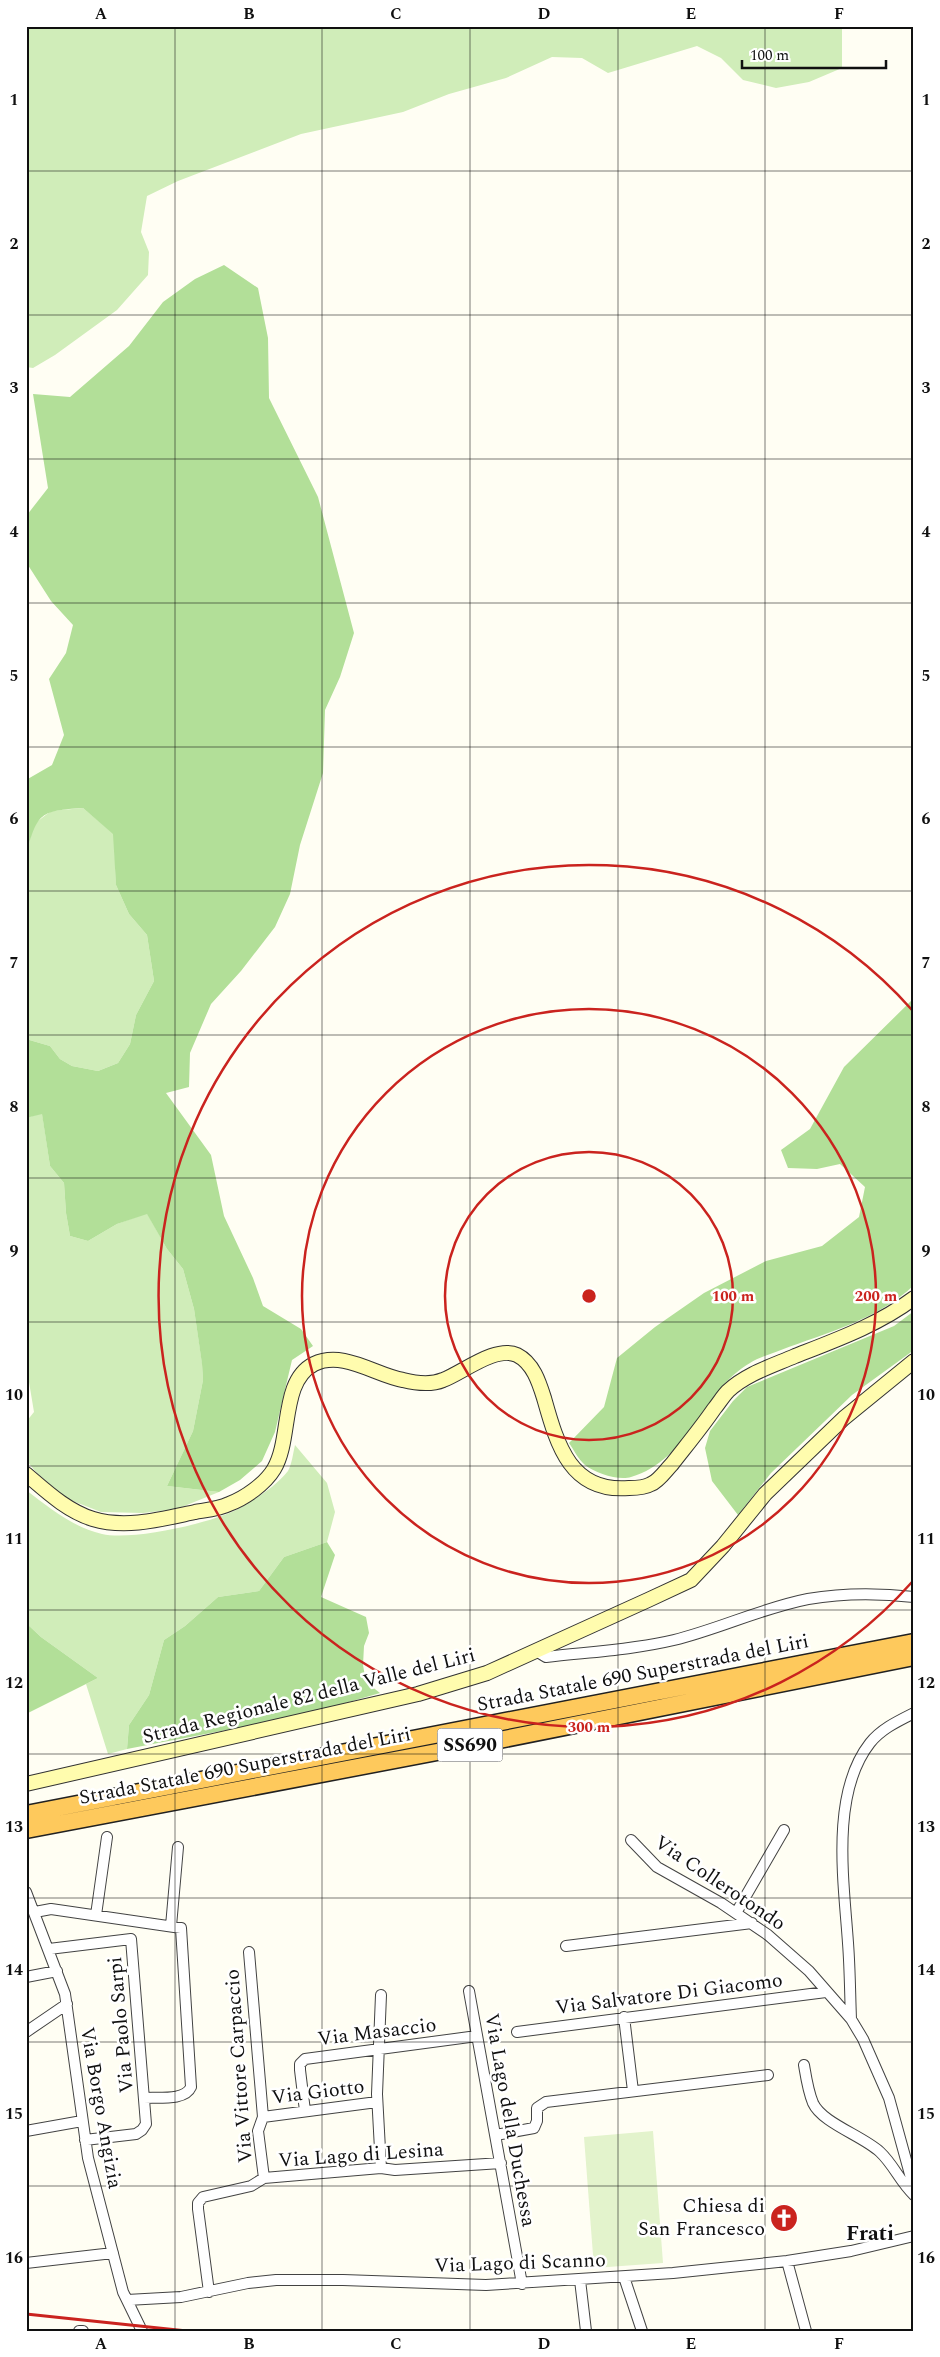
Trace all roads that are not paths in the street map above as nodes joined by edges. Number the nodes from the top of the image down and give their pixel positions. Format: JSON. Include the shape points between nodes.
{"nodes":[{"id":1,"x":914,"y":1298,"type":"edge"},
{"id":2,"x":914,"y":1361,"type":"edge"},
{"id":3,"x":26,"y":1474,"type":"edge"},
{"id":4,"x":914,"y":1597,"type":"edge"},
{"id":5,"x":914,"y":1642,"type":"edge"},
{"id":6,"x":536,"y":1651,"type":"junction"},
{"id":7,"x":914,"y":1657,"type":"edge"},
{"id":8,"x":914,"y":1714,"type":"edge"},
{"id":9,"x":26,"y":1784,"type":"edge"},
{"id":10,"x":26,"y":1814,"type":"edge"},
{"id":11,"x":26,"y":1830,"type":"edge"},
{"id":12,"x":784,"y":1830,"type":"dead end"},
{"id":13,"x":107,"y":1837,"type":"dead end"},
{"id":14,"x":631,"y":1840,"type":"dead end"},
{"id":15,"x":178,"y":1847,"type":"dead end"},
{"id":16,"x":27,"y":1895,"type":"edge"},
{"id":17,"x":35,"y":1912,"type":"junction"},
{"id":18,"x":736,"y":1913,"type":"junction"},
{"id":19,"x":96,"y":1915,"type":"junction"},
{"id":20,"x":752,"y":1922,"type":"junction"},
{"id":21,"x":172,"y":1926,"type":"junction"},
{"id":22,"x":566,"y":1946,"type":"dead end"},
{"id":23,"x":49,"y":1949,"type":"junction"},
{"id":24,"x":249,"y":1952,"type":"dead end"},
{"id":25,"x":57,"y":1971,"type":"junction"},
{"id":26,"x":26,"y":1977,"type":"edge"},
{"id":27,"x":469,"y":1991,"type":"dead end"},
{"id":28,"x":826,"y":1992,"type":"junction"},
{"id":29,"x":381,"y":1995,"type":"dead end"},
{"id":30,"x":67,"y":2004,"type":"junction"},
{"id":31,"x":624,"y":2017,"type":"junction"},
{"id":32,"x":851,"y":2019,"type":"junction"},
{"id":33,"x":26,"y":2032,"type":"edge"},
{"id":34,"x":517,"y":2032,"type":"dead end"},
{"id":35,"x":477,"y":2036,"type":"junction"},
{"id":36,"x":379,"y":2050,"type":"junction"},
{"id":37,"x":804,"y":2065,"type":"dead end"},
{"id":38,"x":768,"y":2075,"type":"dead end"},
{"id":39,"x":633,"y":2091,"type":"junction"},
{"id":40,"x":144,"y":2098,"type":"junction"},
{"id":41,"x":377,"y":2102,"type":"junction"},
{"id":42,"x":305,"y":2111,"type":"junction"},
{"id":43,"x":263,"y":2117,"type":"junction"},
{"id":44,"x":82,"y":2121,"type":"junction"},
{"id":45,"x":26,"y":2131,"type":"edge"},
{"id":46,"x":496,"y":2135,"type":"junction"},
{"id":47,"x":85,"y":2140,"type":"junction"},
{"id":48,"x":501,"y":2163,"type":"junction"},
{"id":49,"x":380,"y":2168,"type":"junction"},
{"id":50,"x":264,"y":2178,"type":"junction"},
{"id":51,"x":914,"y":2189,"type":"edge"},
{"id":52,"x":914,"y":2195,"type":"edge"},
{"id":53,"x":914,"y":2236,"type":"edge"},
{"id":54,"x":113,"y":2253,"type":"junction"},
{"id":55,"x":787,"y":2262,"type":"junction"},
{"id":56,"x":26,"y":2263,"type":"edge"},
{"id":57,"x":624,"y":2277,"type":"junction"},
{"id":58,"x":580,"y":2280,"type":"junction"},
{"id":59,"x":522,"y":2284,"type":"junction"},
{"id":60,"x":209,"y":2292,"type":"junction"},
{"id":61,"x":127,"y":2300,"type":"junction"},
{"id":62,"x":79,"y":2331,"type":"edge"},
{"id":63,"x":83,"y":2331,"type":"edge"},
{"id":64,"x":142,"y":2331,"type":"edge"},
{"id":65,"x":586,"y":2331,"type":"edge"},
{"id":66,"x":642,"y":2331,"type":"edge"},
{"id":67,"x":806,"y":2331,"type":"edge"}],
"edges":[{"from":1,"to":3,"type":"main road","via":[[868,1327],[740,1381],[726,1392],[678,1457],[651,1484],[627,1489],[602,1486],[581,1477],[566,1461],[538,1377],[526,1361],[513,1353],[495,1354],[445,1379],[429,1383],[401,1380],[348,1362],[328,1361],[311,1366],[298,1378],[292,1391],[283,1449],[274,1469],[244,1496],[220,1507],[130,1524],[104,1522],[73,1510]]},
{"from":2,"to":6,"type":"main road","name":"Strada Regionale 82 della Valle del Liri","via":[[844,1418],[765,1494],[724,1546],[691,1580]]},
{"from":4,"to":6,"type":"street","via":[[880,1594],[808,1600],[642,1646],[546,1657]]},
{"from":5,"to":10,"type":"highway","name":"Strada Statale 690 Superstrada del Liri","number":"SS690"},
{"from":6,"to":9,"type":"main road","name":"Strada Regionale 82 della Valle del Liri","via":[[487,1673],[418,1694]]},
{"from":7,"to":11,"type":"highway","name":"Strada Statale 690 Superstrada del Liri","number":"SS690"},
{"from":8,"to":32,"type":"street","via":[[883,1730],[870,1742],[857,1765],[849,1792],[843,1852]]},
{"from":12,"to":18,"type":"street"},
{"from":13,"to":19,"type":"street"},
{"from":14,"to":18,"type":"street","name":"Via Collerotondo","via":[[657,1867]]},
{"from":15,"to":21,"type":"street"},
{"from":16,"to":17,"type":"street","name":"Via Borgo Angizia"},
{"from":17,"to":19,"type":"street","via":[[51,1909]]},
{"from":17,"to":23,"type":"street","name":"Via Borgo Angizia"},
{"from":18,"to":20,"type":"street","name":"Via Collerotondo"},
{"from":19,"to":21,"type":"street"},
{"from":20,"to":22,"type":"street"},
{"from":20,"to":28,"type":"street","name":"Via Collerotondo","via":[[795,1958]]},
{"from":21,"to":40,"type":"street","via":[[181,1928],[191,2087],[182,2096]]},
{"from":23,"to":25,"type":"street","name":"Via Borgo Angizia"},
{"from":23,"to":40,"type":"street","name":"Via Paolo Sarpi","via":[[131,1939]]},
{"from":24,"to":43,"type":"street","name":"Via Vittore Carpaccio"},
{"from":25,"to":26,"type":"street"},
{"from":25,"to":30,"type":"street","name":"Via Borgo Angizia"},
{"from":27,"to":35,"type":"street","name":"Via Lago della Duchessa"},
{"from":28,"to":31,"type":"street","name":"Via Salvatore Di Giacomo"},
{"from":28,"to":32,"type":"street","name":"Via Collerotondo"},
{"from":29,"to":36,"type":"street"},
{"from":30,"to":33,"type":"street"},
{"from":30,"to":44,"type":"street","name":"Via Borgo Angizia"},
{"from":31,"to":34,"type":"street","name":"Via Salvatore Di Giacomo"},
{"from":31,"to":39,"type":"street"},
{"from":32,"to":51,"type":"street","name":"Via Collerotondo","via":[[863,2038],[889,2098]]},
{"from":35,"to":36,"type":"street","name":"Via Masaccio"},
{"from":35,"to":46,"type":"street","name":"Via Lago della Duchessa"},
{"from":36,"to":41,"type":"street"},
{"from":36,"to":42,"type":"street","name":"Via Masaccio","via":[[302,2061],[300,2070]]},
{"from":37,"to":52,"type":"street","via":[[816,2108],[878,2151]]},
{"from":38,"to":39,"type":"street"},
{"from":39,"to":46,"type":"street","via":[[543,2103],[537,2108],[534,2128]]},
{"from":40,"to":47,"type":"street","name":"Via Paolo Sarpi","via":[[146,2124],[139,2133]]},
{"from":41,"to":42,"type":"street","name":"Via Giotto"},
{"from":41,"to":49,"type":"street"},
{"from":42,"to":43,"type":"street","name":"Via Giotto"},
{"from":43,"to":50,"type":"street","name":"Via Vittore Carpaccio","via":[[258,2131]]},
{"from":44,"to":45,"type":"street"},
{"from":44,"to":47,"type":"street","name":"Via Borgo Angizia"},
{"from":46,"to":48,"type":"street","name":"Via Lago della Duchessa"},
{"from":47,"to":54,"type":"street","name":"Via Borgo Angizia"},
{"from":48,"to":49,"type":"street","name":"Via Lago di Lesina","via":[[395,2170]]},
{"from":48,"to":59,"type":"street","name":"Via Lago della Duchessa"},
{"from":49,"to":50,"type":"street","name":"Via Lago di Lesina"},
{"from":50,"to":60,"type":"street","name":"Via Lago di Lesina","via":[[199,2201]]},
{"from":53,"to":55,"type":"street","name":"Via Lago di Scanno"},
{"from":54,"to":56,"type":"street"},
{"from":54,"to":61,"type":"street","name":"Via Borgo Angizia"},
{"from":55,"to":57,"type":"street","name":"Via Lago di Scanno"},
{"from":55,"to":67,"type":"street"},
{"from":57,"to":58,"type":"street","name":"Via Lago di Scanno"},
{"from":57,"to":66,"type":"street"},
{"from":58,"to":59,"type":"street","name":"Via Lago di Scanno"},
{"from":58,"to":65,"type":"street"},
{"from":59,"to":60,"type":"street","name":"Via Lago di Scanno","via":[[282,2280],[248,2283]]},
{"from":60,"to":61,"type":"street","name":"Via Lago di Scanno"},
{"from":61,"to":64,"type":"street","name":"Via Borgo Angizia"},
{"from":62,"to":63,"type":"street"}]}
